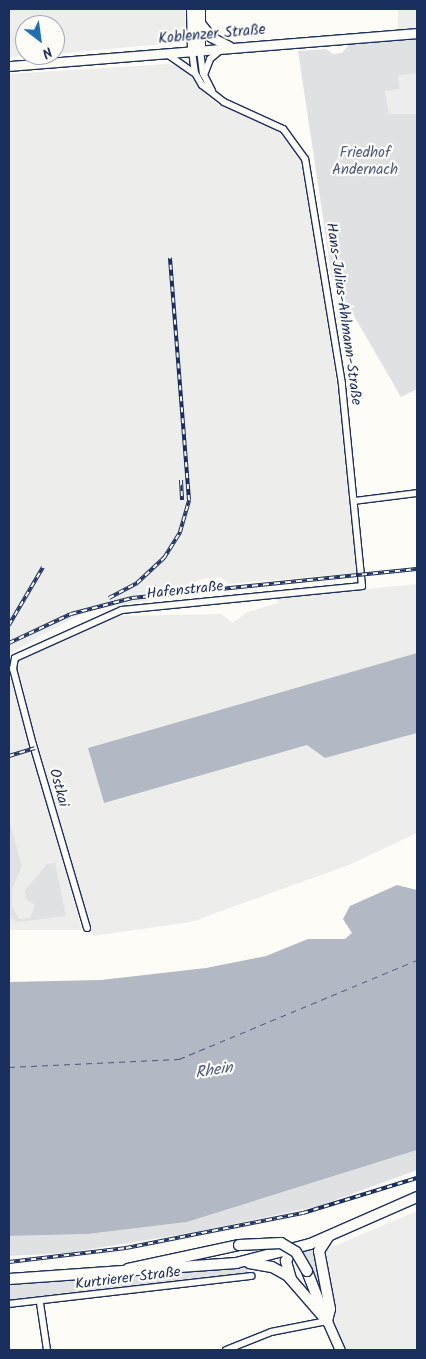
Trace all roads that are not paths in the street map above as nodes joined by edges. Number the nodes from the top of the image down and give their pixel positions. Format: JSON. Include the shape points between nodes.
{"nodes":[{"id":1,"x":192,"y":9,"type":"edge"},
{"id":2,"x":200,"y":9,"type":"edge"},
{"id":3,"x":201,"y":24,"type":"junction"},
{"id":4,"x":417,"y":33,"type":"edge"},
{"id":5,"x":228,"y":48,"type":"junction"},
{"id":6,"x":196,"y":51,"type":"junction"},
{"id":7,"x":166,"y":53,"type":"junction"},
{"id":8,"x":9,"y":66,"type":"edge"},
{"id":9,"x":195,"y":73,"type":"junction"},
{"id":10,"x":204,"y":76,"type":"junction"},
{"id":11,"x":215,"y":96,"type":"junction"},
{"id":12,"x":417,"y":493,"type":"edge"},
{"id":13,"x":354,"y":501,"type":"junction"},
{"id":14,"x":362,"y":586,"type":"joint"},
{"id":15,"x":19,"y":655,"type":"joint"},
{"id":16,"x":87,"y":928,"type":"dead end"},
{"id":17,"x":417,"y":1197,"type":"edge"},
{"id":18,"x":329,"y":1236,"type":"junction"},
{"id":19,"x":292,"y":1249,"type":"junction"},
{"id":20,"x":236,"y":1263,"type":"junction"},
{"id":21,"x":118,"y":1272,"type":"junction"},
{"id":22,"x":251,"y":1276,"type":"dead end"},
{"id":23,"x":9,"y":1279,"type":"edge"},
{"id":24,"x":292,"y":1280,"type":"junction"},
{"id":25,"x":40,"y":1303,"type":"junction"},
{"id":26,"x":9,"y":1304,"type":"edge"},
{"id":27,"x":326,"y":1321,"type":"junction"},
{"id":28,"x":47,"y":1350,"type":"edge"},
{"id":29,"x":226,"y":1350,"type":"edge"},
{"id":30,"x":340,"y":1350,"type":"edge"}],
"edges":[{"from":1,"to":6,"type":"street"},
{"from":2,"to":3,"type":"street"},
{"from":3,"to":5,"type":"street","via":[[212,38]]},
{"from":3,"to":6,"type":"street"},
{"from":4,"to":5,"type":"street","name":"Koblenzer Straße"},
{"from":5,"to":6,"type":"street","name":"Koblenzer Straße"},
{"from":5,"to":10,"type":"street","via":[[210,59]]},
{"from":6,"to":7,"type":"street","name":"Koblenzer Straße"},
{"from":6,"to":9,"type":"street"},
{"from":6,"to":10,"type":"street"},
{"from":7,"to":8,"type":"street","name":"Koblenzer Straße"},
{"from":7,"to":9,"type":"street","name":"Hans-Julius-Ahlmann-Straße"},
{"from":9,"to":11,"type":"street","name":"Hans-Julius-Ahlmann-Straße"},
{"from":10,"to":11,"type":"street"},
{"from":11,"to":13,"type":"street","name":"Hans-Julius-Ahlmann-Straße","via":[[283,128],[305,159],[342,384]]},
{"from":12,"to":13,"type":"street"},
{"from":13,"to":14,"type":"street","name":"Hans-Julius-Ahlmann-Straße"},
{"from":14,"to":15,"type":"street","name":"Hafenstraße","via":[[122,610]]},
{"from":15,"to":16,"type":"street","name":"Ostkai","via":[[14,669]]},
{"from":17,"to":18,"type":"main road"},
{"from":18,"to":19,"type":"main road"},
{"from":18,"to":27,"type":"main road","via":[[319,1251],[330,1309]]},
{"from":19,"to":20,"type":"main road"},
{"from":19,"to":24,"type":"main road","via":[[286,1264]]},
{"from":20,"to":21,"type":"main road"},
{"from":20,"to":24,"type":"main road","via":[[272,1267]]},
{"from":21,"to":23,"type":"main road"},
{"from":21,"to":27,"type":"main road","bridge":true,"via":[[239,1245],[281,1242],[298,1254]]},
{"from":22,"to":25,"type":"street","name":"Kurtrierer Straße"},
{"from":24,"to":27,"type":"main road"},
{"from":25,"to":26,"type":"street","name":"Kurtrierer Straße"},
{"from":25,"to":28,"type":"street"},
{"from":27,"to":29,"type":"street","via":[[271,1332]]},
{"from":27,"to":30,"type":"street"}]}
